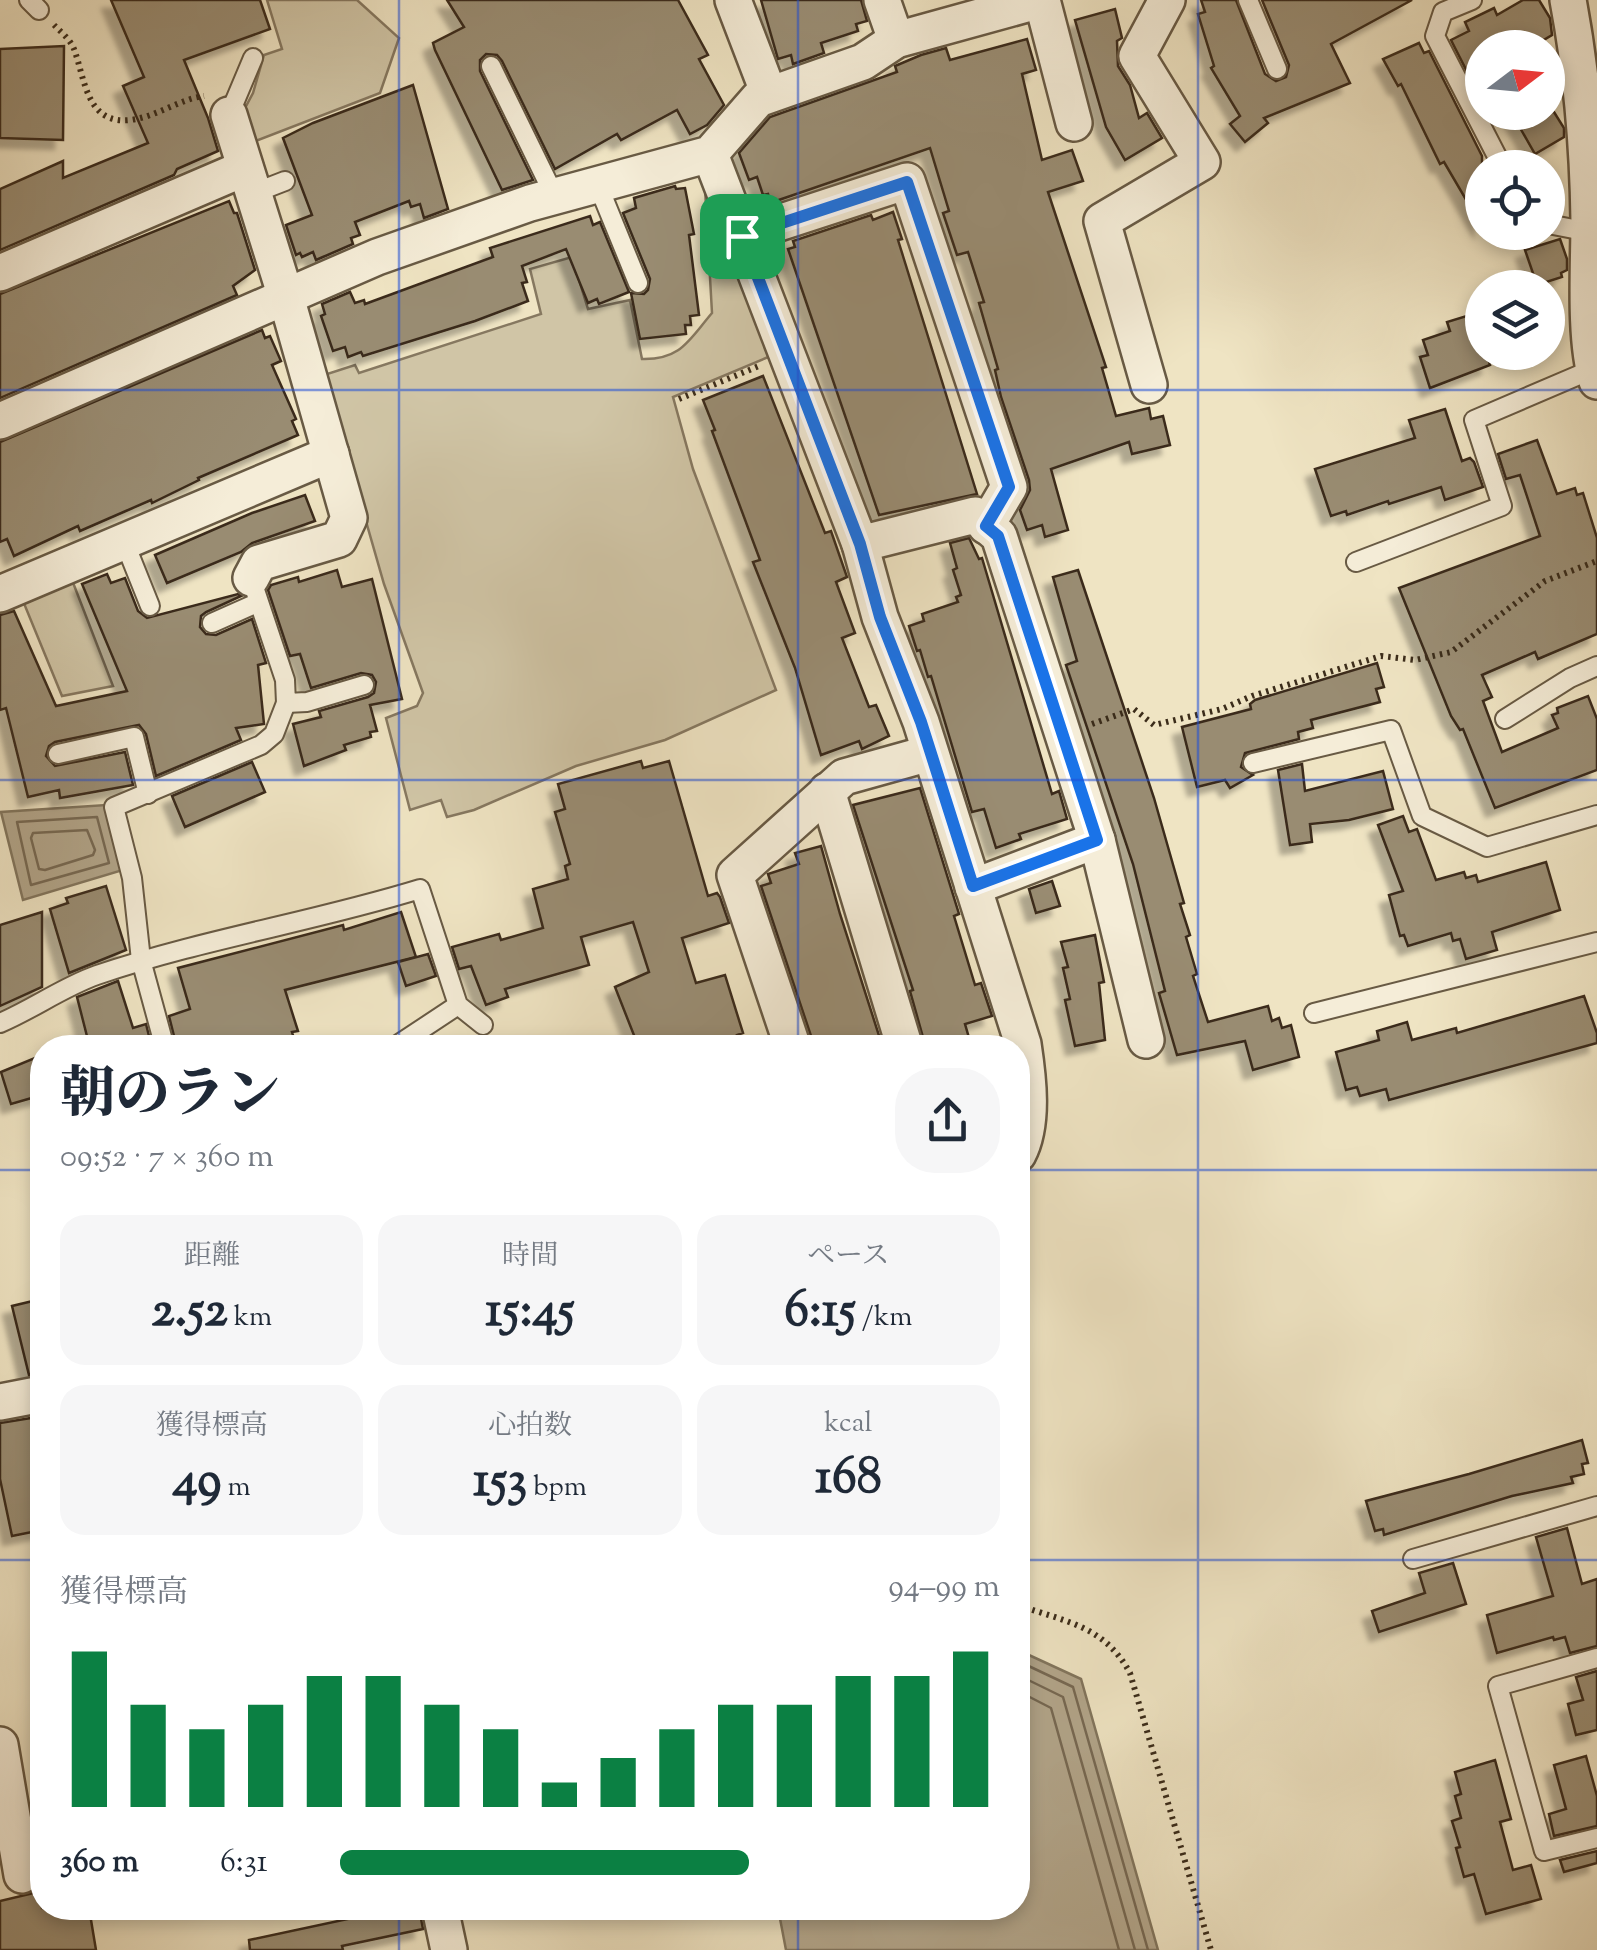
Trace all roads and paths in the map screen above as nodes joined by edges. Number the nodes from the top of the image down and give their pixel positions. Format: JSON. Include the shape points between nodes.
{"nodes":[{"id":1,"x":733,"y":0,"type":"edge"},
{"id":2,"x":882,"y":0,"type":"edge"},
{"id":3,"x":1042,"y":0,"type":"edge"},
{"id":4,"x":1166,"y":0,"type":"edge"},
{"id":5,"x":1248,"y":0,"type":"edge"},
{"id":6,"x":1472,"y":0,"type":"edge"},
{"id":7,"x":1568,"y":0,"type":"edge"},
{"id":8,"x":34,"y":5,"type":"edge"},
{"id":9,"x":896,"y":40,"type":"junction"},
{"id":10,"x":252,"y":58,"type":"dead end"},
{"id":11,"x":492,"y":66,"type":"dead end"},
{"id":12,"x":1277,"y":69,"type":"dead end"},
{"id":13,"x":769,"y":94,"type":"junction"},
{"id":14,"x":229,"y":115,"type":"junction"},
{"id":15,"x":1074,"y":123,"type":"dead end"},
{"id":16,"x":1494,"y":150,"type":"edge"},
{"id":17,"x":710,"y":154,"type":"junction"},
{"id":18,"x":262,"y":181,"type":"junction"},
{"id":19,"x":598,"y":184,"type":"junction"},
{"id":20,"x":554,"y":197,"type":"junction"},
{"id":21,"x":1565,"y":227,"type":"edge"},
{"id":22,"x":1589,"y":232,"type":"junction"},
{"id":23,"x":742,"y":236,"type":"junction"},
{"id":24,"x":0,"y":274,"type":"edge"},
{"id":25,"x":638,"y":283,"type":"dead end"},
{"id":26,"x":286,"y":297,"type":"junction"},
{"id":27,"x":787,"y":354,"type":"junction"},
{"id":28,"x":1595,"y":375,"type":"edge"},
{"id":29,"x":1149,"y":385,"type":"dead end"},
{"id":30,"x":679,"y":400,"type":"dead end"},
{"id":31,"x":0,"y":420,"type":"edge"},
{"id":32,"x":331,"y":454,"type":"junction"},
{"id":33,"x":986,"y":526,"type":"junction"},
{"id":34,"x":124,"y":542,"type":"junction"},
{"id":35,"x":860,"y":544,"type":"junction"},
{"id":36,"x":1597,"y":561,"type":"edge"},
{"id":37,"x":1356,"y":562,"type":"dead end"},
{"id":38,"x":254,"y":591,"type":"junction"},
{"id":39,"x":0,"y":594,"type":"edge"},
{"id":40,"x":150,"y":606,"type":"dead end"},
{"id":41,"x":212,"y":623,"type":"dead end"},
{"id":42,"x":1597,"y":666,"type":"edge"},
{"id":43,"x":364,"y":685,"type":"dead end"},
{"id":44,"x":286,"y":703,"type":"junction"},
{"id":45,"x":1505,"y":719,"type":"dead end"},
{"id":46,"x":1062,"y":734,"type":"junction"},
{"id":47,"x":930,"y":753,"type":"junction"},
{"id":48,"x":58,"y":754,"type":"dead end"},
{"id":49,"x":1253,"y":764,"type":"dead end"},
{"id":50,"x":827,"y":791,"type":"junction"},
{"id":51,"x":148,"y":794,"type":"junction"},
{"id":52,"x":1597,"y":815,"type":"edge"},
{"id":53,"x":1097,"y":840,"type":"junction"},
{"id":54,"x":973,"y":886,"type":"junction"},
{"id":55,"x":1597,"y":942,"type":"edge"},
{"id":56,"x":141,"y":960,"type":"junction"},
{"id":57,"x":458,"y":1006,"type":"junction"},
{"id":58,"x":1314,"y":1013,"type":"dead end"},
{"id":59,"x":0,"y":1023,"type":"edge"},
{"id":60,"x":483,"y":1025,"type":"dead end"},
{"id":61,"x":161,"y":1035,"type":"edge"},
{"id":62,"x":412,"y":1035,"type":"edge"},
{"id":63,"x":789,"y":1035,"type":"edge"},
{"id":64,"x":902,"y":1035,"type":"edge"},
{"id":65,"x":1020,"y":1035,"type":"edge"},
{"id":66,"x":1146,"y":1040,"type":"dead end"},
{"id":67,"x":30,"y":1396,"type":"edge"},
{"id":68,"x":0,"y":1402,"type":"edge"},
{"id":69,"x":1597,"y":1506,"type":"edge"},
{"id":70,"x":1413,"y":1559,"type":"dead end"},
{"id":71,"x":1030,"y":1609,"type":"edge"},
{"id":72,"x":1597,"y":1658,"type":"edge"},
{"id":73,"x":0,"y":1746,"type":"edge"},
{"id":74,"x":1597,"y":1838,"type":"edge"},
{"id":75,"x":21,"y":1875,"type":"edge"},
{"id":76,"x":443,"y":1920,"type":"edge"},
{"id":77,"x":449,"y":1950,"type":"edge"},
{"id":78,"x":1211,"y":1950,"type":"edge"}],
"edges":[{"from":1,"to":13,"type":"street"},
{"from":2,"to":9,"type":"street"},
{"from":3,"to":9,"type":"street"},
{"from":3,"to":15,"type":"street"},
{"from":4,"to":29,"type":"street","via":[[1137,56],[1202,162],[1102,220]]},
{"from":5,"to":12,"type":"lane"},
{"from":6,"to":16,"type":"lane","via":[[1443,12],[1435,36]]},
{"from":7,"to":22,"type":"street","via":[[1580,61]]},
{"from":8,"to":14,"type":"path","via":[[73,44],[96,110],[131,120],[203,94]]},
{"from":9,"to":13,"type":"street","via":[[863,62]]},
{"from":10,"to":14,"type":"lane"},
{"from":11,"to":20,"type":"lane"},
{"from":13,"to":17,"type":"street"},
{"from":14,"to":18,"type":"street"},
{"from":17,"to":19,"type":"street"},
{"from":17,"to":23,"type":"street"},
{"from":18,"to":24,"type":"street"},
{"from":18,"to":26,"type":"street"},
{"from":19,"to":20,"type":"street"},
{"from":19,"to":25,"type":"lane"},
{"from":20,"to":26,"type":"street","via":[[413,244]]},
{"from":21,"to":22,"type":"lane"},
{"from":22,"to":28,"type":"street"},
{"from":23,"to":27,"type":"street"},
{"from":23,"to":33,"type":"street","via":[[907,182],[1009,487]]},
{"from":26,"to":31,"type":"street"},
{"from":26,"to":32,"type":"street"},
{"from":27,"to":30,"type":"path"},
{"from":27,"to":35,"type":"street"},
{"from":28,"to":37,"type":"lane","via":[[1474,420],[1502,506]]},
{"from":32,"to":34,"type":"street"},
{"from":32,"to":38,"type":"street","via":[[349,518],[339,539],[260,563]]},
{"from":33,"to":35,"type":"street","via":[[975,516]]},
{"from":33,"to":46,"type":"street","via":[[998,536]]},
{"from":34,"to":39,"type":"street"},
{"from":34,"to":40,"type":"lane"},
{"from":35,"to":47,"type":"street"},
{"from":36,"to":46,"type":"path","via":[[1546,580],[1451,652],[1415,660],[1381,656],[1187,718],[1154,724],[1134,709]]},
{"from":38,"to":41,"type":"lane"},
{"from":38,"to":44,"type":"lane","via":[[285,680]]},
{"from":42,"to":45,"type":"lane"},
{"from":43,"to":44,"type":"lane"},
{"from":44,"to":51,"type":"lane","via":[[274,734],[261,745]]},
{"from":46,"to":53,"type":"street"},
{"from":47,"to":50,"type":"street","via":[[844,777]]},
{"from":47,"to":54,"type":"street"},
{"from":48,"to":51,"type":"lane","via":[[134,737]]},
{"from":49,"to":52,"type":"lane","via":[[1391,730],[1422,816],[1486,847]]},
{"from":50,"to":63,"type":"street","via":[[735,875]]},
{"from":50,"to":64,"type":"street"},
{"from":51,"to":56,"type":"lane","via":[[114,807],[132,878]]},
{"from":53,"to":54,"type":"street"},
{"from":53,"to":66,"type":"street"},
{"from":54,"to":65,"type":"street"},
{"from":55,"to":58,"type":"lane"},
{"from":56,"to":57,"type":"lane","via":[[420,890]]},
{"from":56,"to":59,"type":"lane"},
{"from":56,"to":61,"type":"lane"},
{"from":57,"to":60,"type":"lane"},
{"from":57,"to":62,"type":"lane"},
{"from":67,"to":68,"type":"street"},
{"from":69,"to":70,"type":"lane"},
{"from":71,"to":78,"type":"path","via":[[1108,1641],[1130,1672]]},
{"from":72,"to":74,"type":"lane","via":[[1498,1686],[1544,1851]]},
{"from":73,"to":75,"type":"street"},
{"from":76,"to":77,"type":"street"}]}
